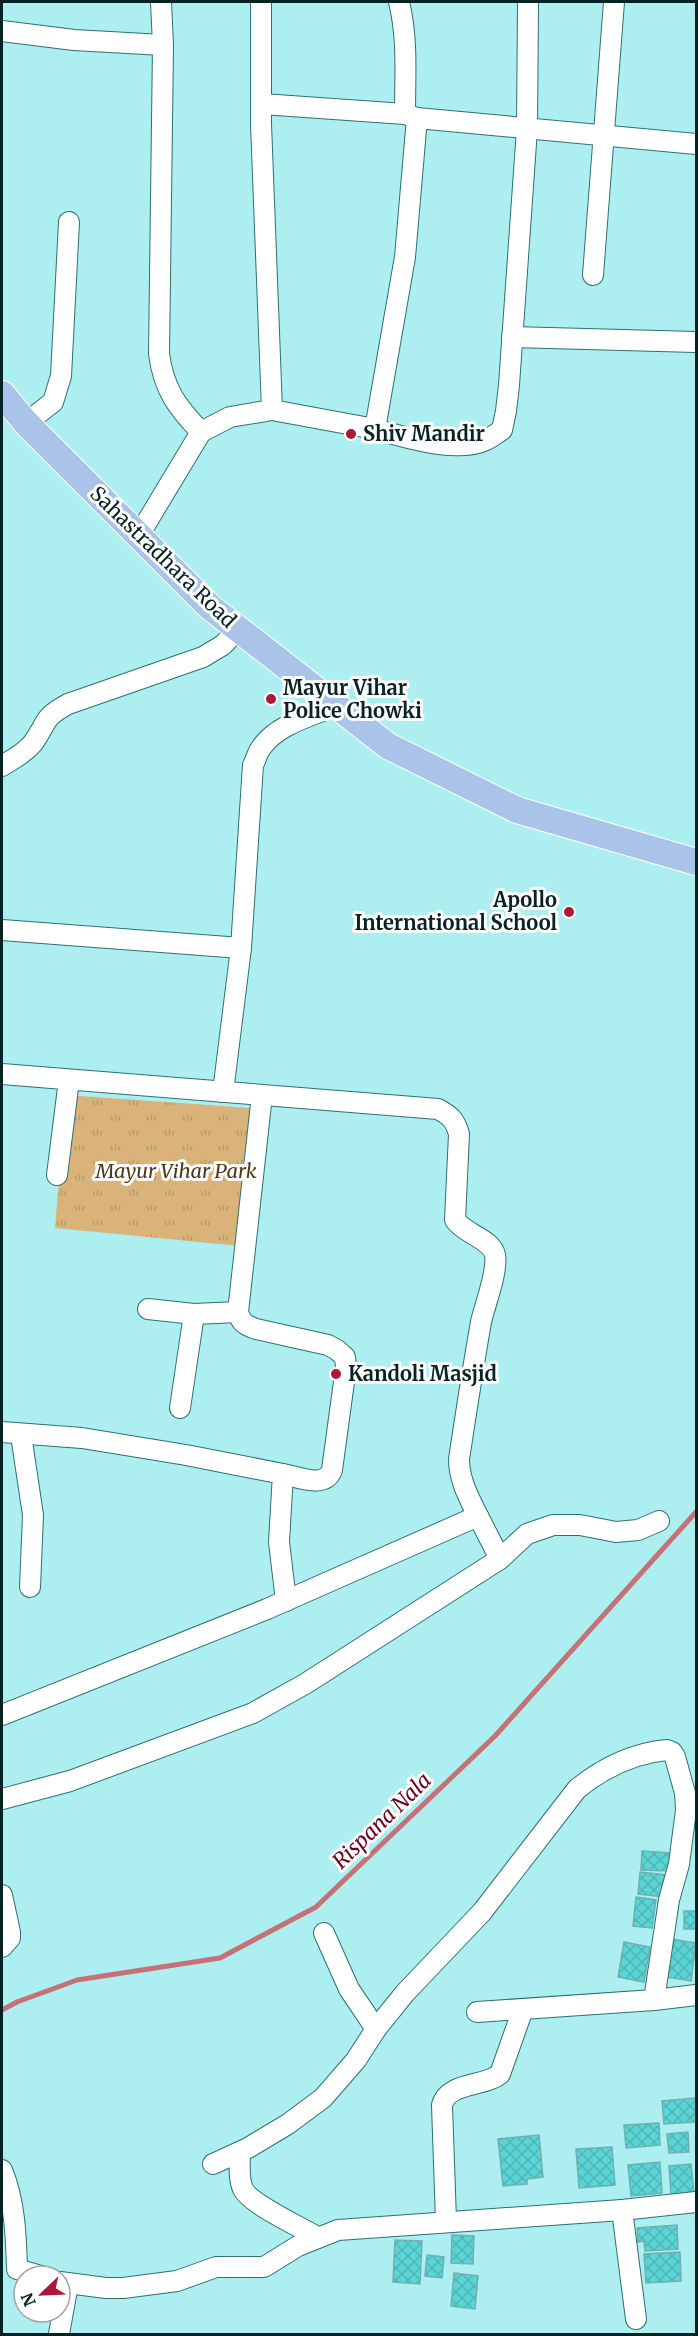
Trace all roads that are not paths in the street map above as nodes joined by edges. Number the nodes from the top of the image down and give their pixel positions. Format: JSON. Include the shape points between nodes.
{"nodes":[{"id":1,"x":161,"y":2,"type":"edge"},
{"id":2,"x":261,"y":2,"type":"edge"},
{"id":3,"x":399,"y":2,"type":"edge"},
{"id":4,"x":528,"y":2,"type":"edge"},
{"id":5,"x":614,"y":2,"type":"edge"},
{"id":6,"x":2,"y":31,"type":"edge"},
{"id":7,"x":163,"y":45,"type":"junction"},
{"id":8,"x":262,"y":104,"type":"junction"},
{"id":9,"x":411,"y":116,"type":"junction"},
{"id":10,"x":527,"y":129,"type":"junction"},
{"id":11,"x":603,"y":136,"type":"junction"},
{"id":12,"x":696,"y":144,"type":"edge"},
{"id":13,"x":69,"y":222,"type":"dead end"},
{"id":14,"x":593,"y":275,"type":"dead end"},
{"id":15,"x":512,"y":337,"type":"junction"},
{"id":16,"x":696,"y":342,"type":"edge"},
{"id":17,"x":2,"y":394,"type":"edge"},
{"id":18,"x":272,"y":410,"type":"junction"},
{"id":19,"x":26,"y":423,"type":"junction"},
{"id":20,"x":375,"y":429,"type":"junction"},
{"id":21,"x":201,"y":432,"type":"junction"},
{"id":22,"x":139,"y":535,"type":"junction"},
{"id":23,"x":238,"y":629,"type":"junction"},
{"id":24,"x":336,"y":706,"type":"junction"},
{"id":25,"x":2,"y":766,"type":"edge"},
{"id":26,"x":696,"y":862,"type":"edge"},
{"id":27,"x":2,"y":930,"type":"edge"},
{"id":28,"x":241,"y":948,"type":"junction"},
{"id":29,"x":2,"y":1074,"type":"edge"},
{"id":30,"x":69,"y":1080,"type":"junction"},
{"id":31,"x":223,"y":1092,"type":"junction"},
{"id":32,"x":262,"y":1095,"type":"junction"},
{"id":33,"x":57,"y":1175,"type":"dead end"},
{"id":34,"x":148,"y":1309,"type":"dead end"},
{"id":35,"x":238,"y":1312,"type":"junction"},
{"id":36,"x":194,"y":1314,"type":"junction"},
{"id":37,"x":180,"y":1408,"type":"dead end"},
{"id":38,"x":11,"y":1434,"type":"edge"},
{"id":39,"x":283,"y":1474,"type":"junction"},
{"id":40,"x":478,"y":1516,"type":"junction"},
{"id":41,"x":659,"y":1521,"type":"dead end"},
{"id":42,"x":500,"y":1559,"type":"junction"},
{"id":43,"x":30,"y":1587,"type":"dead end"},
{"id":44,"x":286,"y":1601,"type":"junction"},
{"id":45,"x":2,"y":1716,"type":"edge"},
{"id":46,"x":2,"y":1799,"type":"edge"},
{"id":47,"x":2,"y":1894,"type":"edge"},
{"id":48,"x":324,"y":1933,"type":"dead end"},
{"id":49,"x":2,"y":1947,"type":"edge"},
{"id":50,"x":696,"y":1995,"type":"edge"},
{"id":51,"x":654,"y":2000,"type":"junction"},
{"id":52,"x":522,"y":2009,"type":"junction"},
{"id":53,"x":477,"y":2012,"type":"dead end"},
{"id":54,"x":375,"y":2029,"type":"junction"},
{"id":55,"x":240,"y":2152,"type":"junction"},
{"id":56,"x":213,"y":2164,"type":"dead end"},
{"id":57,"x":2,"y":2170,"type":"edge"},
{"id":58,"x":696,"y":2202,"type":"edge"},
{"id":59,"x":622,"y":2210,"type":"junction"},
{"id":60,"x":446,"y":2221,"type":"junction"},
{"id":61,"x":317,"y":2237,"type":"junction"},
{"id":62,"x":9,"y":2269,"type":"edge"},
{"id":63,"x":72,"y":2284,"type":"edge"},
{"id":64,"x":636,"y":2319,"type":"dead end"}],
"edges":[{"from":1,"to":7,"type":"street"},
{"from":2,"to":8,"type":"street"},
{"from":3,"to":9,"type":"street"},
{"from":4,"to":10,"type":"street"},
{"from":5,"to":11,"type":"street"},
{"from":6,"to":7,"type":"street"},
{"from":7,"to":21,"type":"street","via":[[159,354],[168,391]]},
{"from":8,"to":9,"type":"street"},
{"from":8,"to":18,"type":"street"},
{"from":9,"to":10,"type":"street"},
{"from":9,"to":20,"type":"street","via":[[405,257]]},
{"from":10,"to":11,"type":"street"},
{"from":10,"to":15,"type":"street"},
{"from":11,"to":12,"type":"street"},
{"from":11,"to":14,"type":"street"},
{"from":13,"to":19,"type":"street","via":[[61,376],[53,402]]},
{"from":15,"to":16,"type":"street"},
{"from":15,"to":20,"type":"street","via":[[502,430],[485,441],[462,445]]},
{"from":17,"to":19,"type":"main road","name":"Sahastradhara Road"},
{"from":18,"to":20,"type":"street"},
{"from":18,"to":21,"type":"street","via":[[230,417]]},
{"from":19,"to":22,"type":"main road","name":"Sahastradhara Road"},
{"from":21,"to":22,"type":"street"},
{"from":22,"to":23,"type":"main road","name":"Sahastradhara Road","via":[[210,607]]},
{"from":23,"to":24,"type":"main road","name":"Sahastradhara Road"},
{"from":23,"to":25,"type":"street","via":[[223,645],[203,657],[60,708],[45,719],[21,755]]},
{"from":24,"to":26,"type":"main road","name":"Sahastradhara Road","via":[[388,746],[517,810]]},
{"from":24,"to":28,"type":"street","via":[[290,724],[270,737],[253,765]]},
{"from":27,"to":28,"type":"street"},
{"from":28,"to":31,"type":"street"},
{"from":29,"to":30,"type":"street"},
{"from":30,"to":31,"type":"street"},
{"from":30,"to":33,"type":"street"},
{"from":31,"to":32,"type":"street"},
{"from":32,"to":35,"type":"street"},
{"from":32,"to":40,"type":"street","via":[[438,1110],[456,1121],[459,1134],[455,1220],[462,1230],[489,1243],[495,1254],[459,1459],[465,1489]]},
{"from":34,"to":36,"type":"street"},
{"from":35,"to":36,"type":"street"},
{"from":35,"to":39,"type":"street","via":[[247,1326],[328,1345],[345,1357],[329,1477],[321,1481]]},
{"from":36,"to":37,"type":"street"},
{"from":38,"to":39,"type":"street","via":[[82,1438]]},
{"from":38,"to":43,"type":"street","via":[[33,1515]]},
{"from":39,"to":44,"type":"street","via":[[279,1542]]},
{"from":40,"to":42,"type":"street"},
{"from":40,"to":44,"type":"street"},
{"from":41,"to":42,"type":"street","via":[[638,1530],[616,1532],[553,1525],[527,1534]]},
{"from":42,"to":46,"type":"street","via":[[253,1713],[70,1781]]},
{"from":44,"to":45,"type":"street"},
{"from":47,"to":49,"type":"street","via":[[10,1938]]},
{"from":48,"to":54,"type":"street","via":[[349,1989]]},
{"from":50,"to":51,"type":"street"},
{"from":51,"to":52,"type":"street"},
{"from":51,"to":54,"type":"street","via":[[686,1810],[675,1756],[667,1750],[626,1759],[577,1789],[482,1912]]},
{"from":52,"to":53,"type":"street"},
{"from":52,"to":60,"type":"street","via":[[500,2074],[493,2080],[454,2091],[444,2099]]},
{"from":54,"to":55,"type":"street","via":[[356,2060],[323,2098]]},
{"from":55,"to":56,"type":"street"},
{"from":55,"to":61,"type":"street","via":[[243,2190],[254,2201]]},
{"from":57,"to":62,"type":"street","via":[[16,2238]]},
{"from":58,"to":59,"type":"street"},
{"from":59,"to":60,"type":"street"},
{"from":59,"to":64,"type":"street"},
{"from":60,"to":61,"type":"street","via":[[338,2230]]},
{"from":61,"to":63,"type":"street","via":[[264,2267],[216,2267],[177,2281],[123,2288]]}]}
